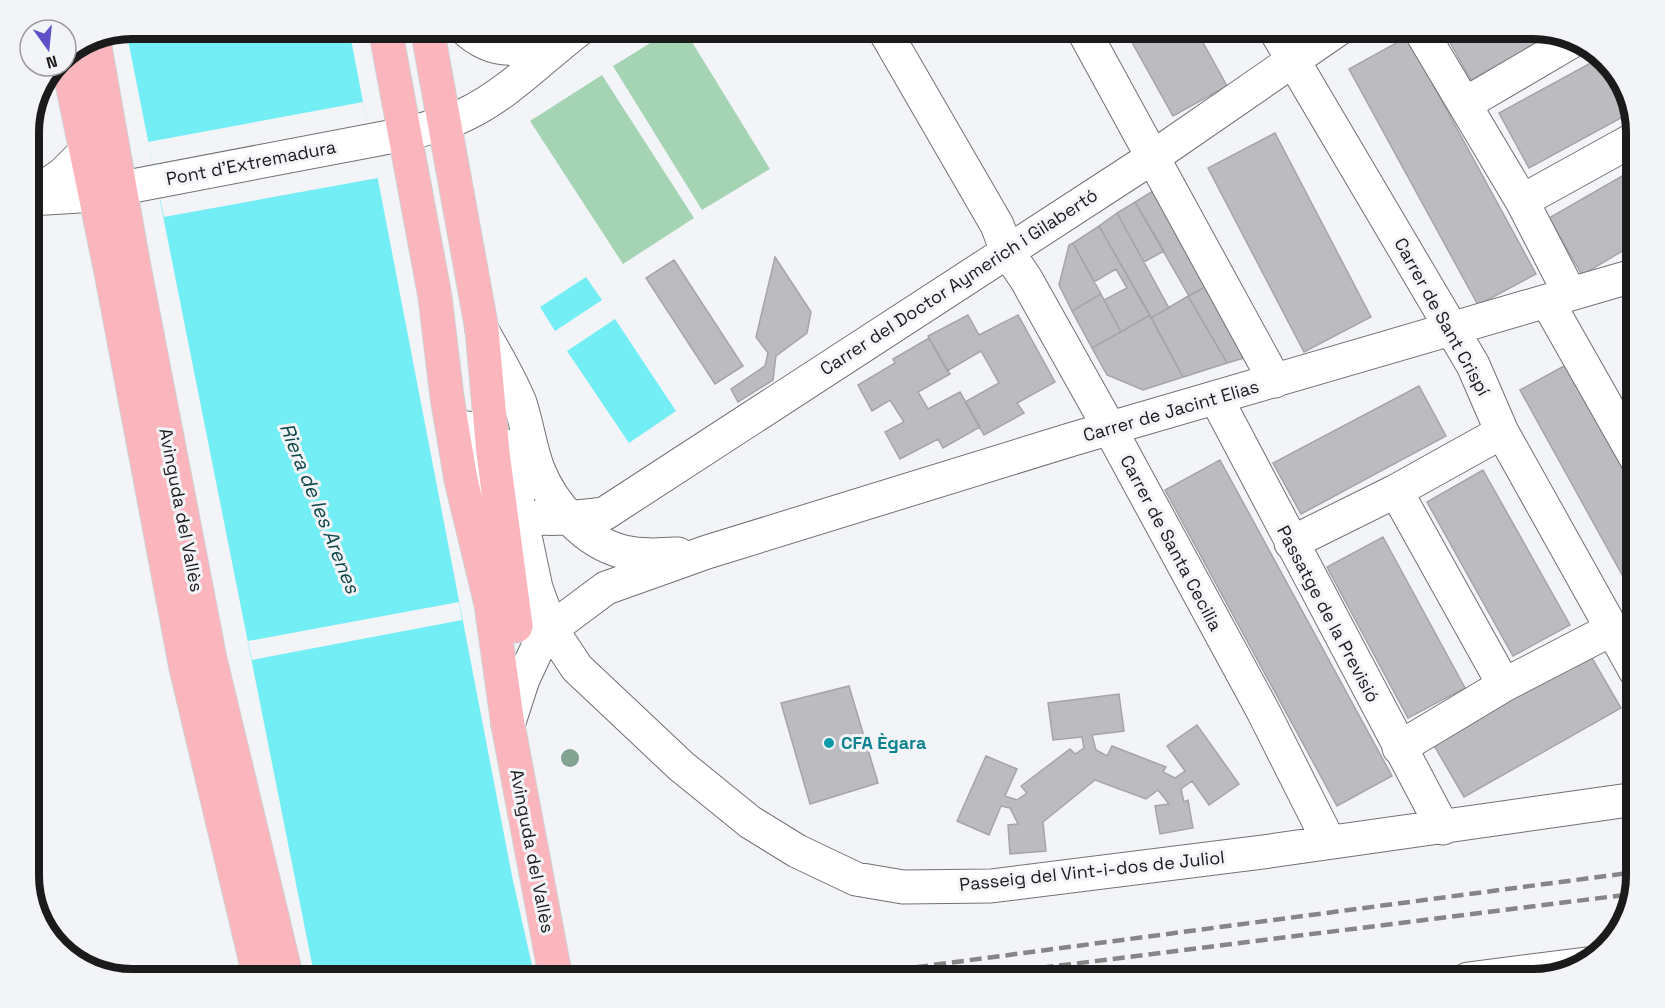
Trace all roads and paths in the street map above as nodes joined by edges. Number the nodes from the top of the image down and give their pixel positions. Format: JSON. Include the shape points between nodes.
{"nodes":[{"id":1,"x":386,"y":39,"type":"edge"},
{"id":2,"x":429,"y":39,"type":"edge"},
{"id":3,"x":480,"y":39,"type":"edge"},
{"id":4,"x":553,"y":39,"type":"edge"},
{"id":5,"x":567,"y":39,"type":"edge"},
{"id":6,"x":889,"y":39,"type":"edge"},
{"id":7,"x":1088,"y":39,"type":"edge"},
{"id":8,"x":1280,"y":39,"type":"edge"},
{"id":9,"x":1323,"y":39,"type":"edge"},
{"id":10,"x":1426,"y":39,"type":"edge"},
{"id":11,"x":1566,"y":45,"type":"edge"},
{"id":12,"x":95,"y":47,"type":"edge"},
{"id":13,"x":1292,"y":59,"type":"junction"},
{"id":14,"x":71,"y":78,"type":"edge"},
{"id":15,"x":1465,"y":104,"type":"junction"},
{"id":16,"x":445,"y":123,"type":"junction"},
{"id":17,"x":393,"y":136,"type":"junction"},
{"id":18,"x":1626,"y":144,"type":"edge"},
{"id":19,"x":86,"y":152,"type":"junction"},
{"id":20,"x":1153,"y":157,"type":"junction"},
{"id":21,"x":121,"y":188,"type":"junction"},
{"id":22,"x":39,"y":192,"type":"edge"},
{"id":23,"x":39,"y":198,"type":"edge"},
{"id":24,"x":1522,"y":201,"type":"junction"},
{"id":25,"x":1006,"y":251,"type":"junction"},
{"id":26,"x":1626,"y":278,"type":"edge"},
{"id":27,"x":435,"y":297,"type":"junction"},
{"id":28,"x":1559,"y":298,"type":"junction"},
{"id":29,"x":1452,"y":329,"type":"junction"},
{"id":30,"x":482,"y":330,"type":"junction"},
{"id":31,"x":1275,"y":381,"type":"junction"},
{"id":32,"x":1216,"y":398,"type":"junction"},
{"id":33,"x":1110,"y":429,"type":"junction"},
{"id":34,"x":1502,"y":432,"type":"junction"},
{"id":35,"x":1626,"y":437,"type":"edge"},
{"id":36,"x":1396,"y":491,"type":"junction"},
{"id":37,"x":510,"y":510,"type":"junction"},
{"id":38,"x":569,"y":518,"type":"junction"},
{"id":39,"x":1291,"y":543,"type":"junction"},
{"id":40,"x":707,"y":552,"type":"junction"},
{"id":41,"x":551,"y":629,"type":"junction"},
{"id":42,"x":1612,"y":629,"type":"junction"},
{"id":43,"x":1626,"y":654,"type":"edge"},
{"id":44,"x":523,"y":679,"type":"junction"},
{"id":45,"x":1504,"y":685,"type":"junction"},
{"id":46,"x":508,"y":725,"type":"junction"},
{"id":47,"x":1399,"y":748,"type":"junction"},
{"id":48,"x":1626,"y":801,"type":"edge"},
{"id":49,"x":1443,"y":828,"type":"junction"},
{"id":50,"x":1329,"y":842,"type":"junction"},
{"id":51,"x":257,"y":969,"type":"edge"},
{"id":52,"x":284,"y":969,"type":"edge"},
{"id":53,"x":554,"y":969,"type":"edge"},
{"id":54,"x":576,"y":969,"type":"edge"}],
"edges":[{"from":1,"to":17,"type":"main road","name":"Avinguda del Vallès"},
{"from":2,"to":16,"type":"main road","name":"Avinguda del Vallès"},
{"from":3,"to":4,"type":"street","via":[[494,48],[524,49]]},
{"from":5,"to":16,"type":"street","via":[[492,98]]},
{"from":6,"to":25,"type":"street","name":"Carrer de Santa Cecilia","via":[[997,225]]},
{"from":7,"to":20,"type":"street"},
{"from":8,"to":13,"type":"street","name":"Carrer de Sant Crispí"},
{"from":9,"to":13,"type":"street","name":"Carrer del Doctor Aymerich i Gilabertó"},
{"from":10,"to":15,"type":"street"},
{"from":11,"to":15,"type":"street"},
{"from":12,"to":21,"type":"main road","name":"Avinguda del Vallès"},
{"from":13,"to":20,"type":"street","name":"Carrer del Doctor Aymerich i Gilabertó"},
{"from":13,"to":29,"type":"street","name":"Carrer de Sant Crispí"},
{"from":14,"to":19,"type":"main road","name":"Avinguda del Vallès"},
{"from":15,"to":24,"type":"street"},
{"from":16,"to":17,"type":"street"},
{"from":16,"to":30,"type":"main road","name":"Avinguda del Vallès"},
{"from":17,"to":21,"type":"street","name":"Pont d'Extremadura"},
{"from":17,"to":27,"type":"main road","name":"Avinguda del Vallès"},
{"from":18,"to":24,"type":"street"},
{"from":19,"to":21,"type":"main road","name":"Avinguda del Vallès"},
{"from":19,"to":22,"type":"street"},
{"from":20,"to":25,"type":"street","name":"Carrer del Doctor Aymerich i Gilabertó"},
{"from":20,"to":31,"type":"street"},
{"from":21,"to":23,"type":"street","name":"Pont d'Extremadura"},
{"from":21,"to":51,"type":"main road","name":"Avinguda del Vallès","via":[[186,668]]},
{"from":21,"to":52,"type":"main road","name":"Avinguda del Vallès","via":[[214,678]]},
{"from":24,"to":28,"type":"street"},
{"from":25,"to":33,"type":"street","name":"Carrer de Santa Cecilia","via":[[1026,279]]},
{"from":25,"to":38,"type":"street","name":"Carrer del Doctor Aymerich i Gilabertó","via":[[604,514]]},
{"from":26,"to":28,"type":"street","name":"Carrer de Jacint Elias"},
{"from":27,"to":37,"type":"street","name":"Avinguda del Vallès","via":[[461,393],[477,474],[485,492]]},
{"from":27,"to":46,"type":"main road","name":"Avinguda del Vallès","via":[[461,480],[491,604]]},
{"from":28,"to":29,"type":"street","name":"Carrer de Jacint Elias"},
{"from":28,"to":35,"type":"street"},
{"from":29,"to":31,"type":"street","name":"Carrer de Jacint Elias"},
{"from":29,"to":34,"type":"street","name":"Carrer de Sant Crispí","via":[[1473,365]]},
{"from":30,"to":37,"type":"main road","name":"Avinguda del Vallès"},
{"from":30,"to":38,"type":"street","name":"Carrer de Jacint Elias","via":[[518,400],[537,468],[554,501]]},
{"from":31,"to":32,"type":"street","name":"Carrer de Jacint Elias"},
{"from":32,"to":33,"type":"street","name":"Carrer de Jacint Elias"},
{"from":32,"to":39,"type":"street","name":"Passatge de la Previsió"},
{"from":33,"to":40,"type":"street","name":"Carrer de Jacint Elias"},
{"from":33,"to":50,"type":"street","name":"Carrer de Santa Cecilia","via":[[1263,711]]},
{"from":34,"to":36,"type":"street"},
{"from":34,"to":42,"type":"street","name":"Carrer de Sant Crispí"},
{"from":36,"to":39,"type":"street"},
{"from":36,"to":45,"type":"street"},
{"from":37,"to":38,"type":"street","via":[[544,519]]},
{"from":37,"to":41,"type":"street","name":"Passeig del Vint-i-dos de Juliol"},
{"from":37,"to":44,"type":"main road","name":"Avinguda del Vallès"},
{"from":38,"to":40,"type":"street","name":"Carrer de Jacint Elias","via":[[604,545],[622,552],[647,556]]},
{"from":39,"to":47,"type":"street","name":"Passatge de la Previsió"},
{"from":40,"to":41,"type":"street","name":"Carrer de Jacint Elias","via":[[606,588]]},
{"from":41,"to":44,"type":"street","name":"Carrer de Jacint Elias"},
{"from":41,"to":50,"type":"street","name":"Passeig del Vint-i-dos de Juliol","via":[[586,679],[681,766],[750,822],[797,851],[856,879],[903,887],[991,886]]},
{"from":42,"to":43,"type":"street","name":"Carrer de Sant Crispí"},
{"from":42,"to":45,"type":"street"},
{"from":44,"to":46,"type":"street","name":"Carrer de Jacint Elias"},
{"from":44,"to":54,"type":"main road","name":"Avinguda del Vallès"},
{"from":45,"to":47,"type":"street"},
{"from":46,"to":53,"type":"main road","name":"Avinguda del Vallès"},
{"from":47,"to":49,"type":"street","name":"Passatge de la Previsió"},
{"from":48,"to":49,"type":"street","name":"Passeig del Vint-i-dos de Juliol"},
{"from":49,"to":50,"type":"street","name":"Passeig del Vint-i-dos de Juliol"}]}
